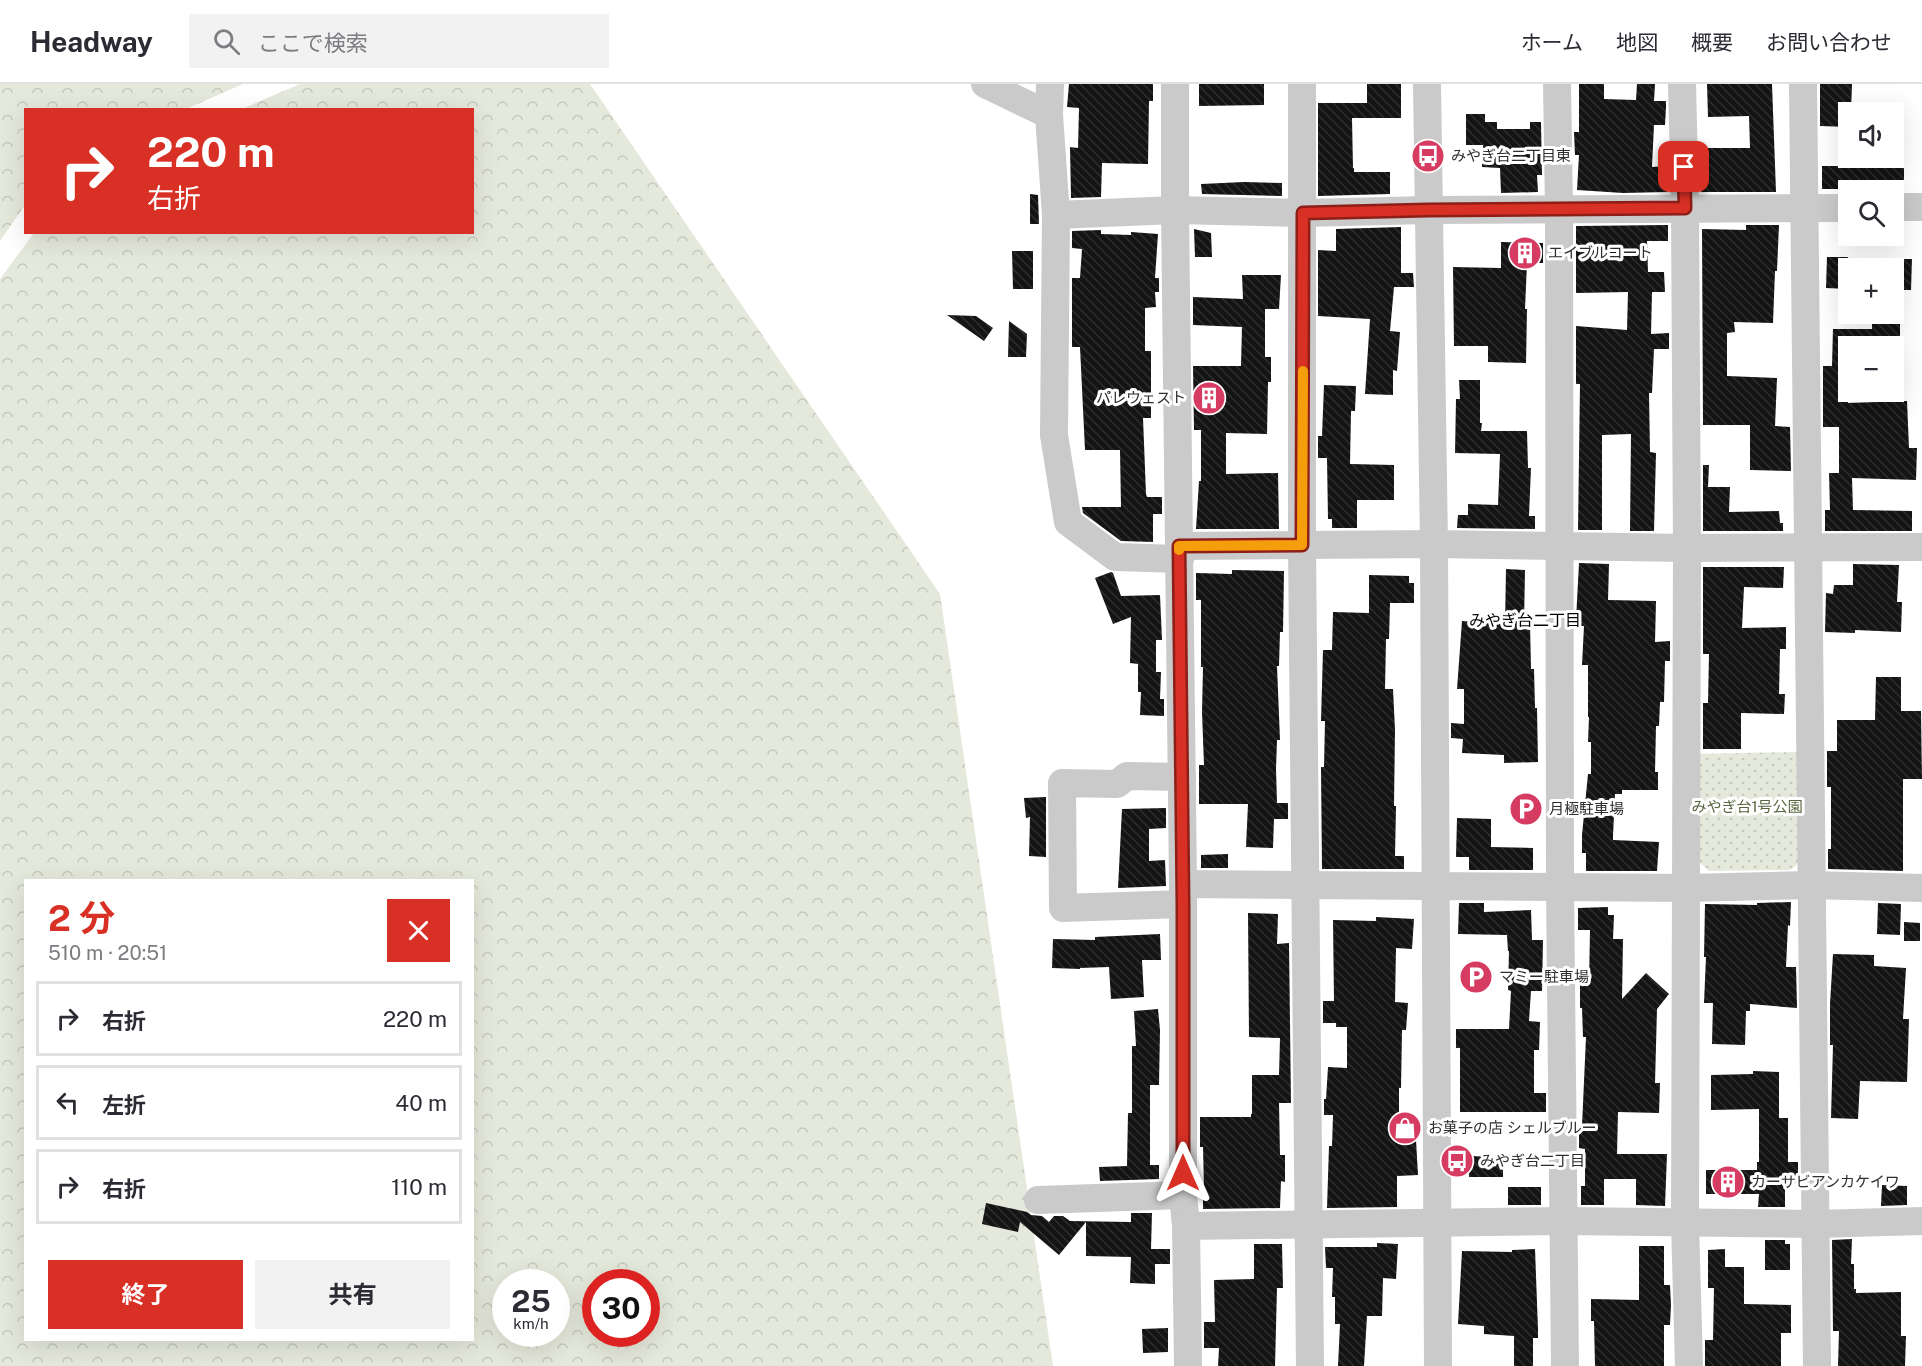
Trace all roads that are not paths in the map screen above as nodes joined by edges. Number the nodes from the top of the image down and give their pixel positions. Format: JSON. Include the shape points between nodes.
{"nodes":[{"id":1,"x":985,"y":84,"type":"edge"},
{"id":2,"x":1050,"y":84,"type":"edge"},
{"id":3,"x":1175,"y":84,"type":"edge"},
{"id":4,"x":1302,"y":84,"type":"edge"},
{"id":5,"x":1427,"y":84,"type":"edge"},
{"id":6,"x":1557,"y":84,"type":"edge"},
{"id":7,"x":1682,"y":84,"type":"edge"},
{"id":8,"x":1803,"y":84,"type":"edge"},
{"id":9,"x":1049,"y":115,"type":"junction"},
{"id":10,"x":1904,"y":207,"type":"edge"},
{"id":11,"x":1922,"y":207,"type":"edge"},
{"id":12,"x":1685,"y":208,"type":"junction"},
{"id":13,"x":1838,"y":208,"type":"edge"},
{"id":14,"x":1559,"y":209,"type":"junction"},
{"id":15,"x":1806,"y":209,"type":"junction"},
{"id":16,"x":1175,"y":210,"type":"junction"},
{"id":17,"x":1428,"y":210,"type":"junction"},
{"id":18,"x":1303,"y":213,"type":"junction"},
{"id":19,"x":1056,"y":214,"type":"junction"},
{"id":20,"x":1434,"y":544,"type":"junction"},
{"id":21,"x":1302,"y":545,"type":"junction"},
{"id":22,"x":1560,"y":546,"type":"junction"},
{"id":23,"x":1922,"y":547,"type":"edge"},
{"id":24,"x":1687,"y":548,"type":"junction"},
{"id":25,"x":1809,"y":548,"type":"junction"},
{"id":26,"x":1179,"y":553,"type":"junction"},
{"id":27,"x":1182,"y":777,"type":"junction"},
{"id":28,"x":1306,"y":885,"type":"junction"},
{"id":29,"x":1812,"y":885,"type":"junction"},
{"id":30,"x":1434,"y":886,"type":"junction"},
{"id":31,"x":1560,"y":886,"type":"junction"},
{"id":32,"x":1687,"y":888,"type":"junction"},
{"id":33,"x":1922,"y":888,"type":"edge"},
{"id":34,"x":1183,"y":894,"type":"junction"},
{"id":35,"x":1183,"y":1195,"type":"junction"},
{"id":36,"x":1038,"y":1200,"type":"dead end"},
{"id":37,"x":1563,"y":1221,"type":"junction"},
{"id":38,"x":1922,"y":1221,"type":"edge"},
{"id":39,"x":1437,"y":1223,"type":"junction"},
{"id":40,"x":1685,"y":1223,"type":"junction"},
{"id":41,"x":1816,"y":1224,"type":"junction"},
{"id":42,"x":1308,"y":1225,"type":"junction"},
{"id":43,"x":1186,"y":1226,"type":"junction"},
{"id":44,"x":1188,"y":1366,"type":"edge"},
{"id":45,"x":1310,"y":1366,"type":"edge"},
{"id":46,"x":1438,"y":1366,"type":"edge"},
{"id":47,"x":1565,"y":1366,"type":"edge"},
{"id":48,"x":1689,"y":1366,"type":"edge"},
{"id":49,"x":1817,"y":1366,"type":"edge"}],
"edges":[{"from":1,"to":9,"type":"street"},
{"from":2,"to":9,"type":"street"},
{"from":3,"to":16,"type":"street"},
{"from":4,"to":18,"type":"street"},
{"from":5,"to":17,"type":"street"},
{"from":6,"to":14,"type":"street"},
{"from":7,"to":12,"type":"street"},
{"from":8,"to":15,"type":"street"},
{"from":9,"to":19,"type":"street"},
{"from":10,"to":11,"type":"street"},
{"from":12,"to":14,"type":"street"},
{"from":12,"to":15,"type":"street"},
{"from":12,"to":24,"type":"street"},
{"from":13,"to":15,"type":"street"},
{"from":14,"to":17,"type":"street"},
{"from":14,"to":22,"type":"street"},
{"from":15,"to":25,"type":"street"},
{"from":16,"to":18,"type":"street"},
{"from":16,"to":19,"type":"street"},
{"from":16,"to":26,"type":"street"},
{"from":17,"to":18,"type":"street"},
{"from":17,"to":20,"type":"street"},
{"from":18,"to":21,"type":"street"},
{"from":19,"to":26,"type":"street","via":[[1054,435],[1068,522],[1115,557]]},
{"from":20,"to":21,"type":"street"},
{"from":20,"to":22,"type":"street"},
{"from":20,"to":30,"type":"street"},
{"from":21,"to":26,"type":"street"},
{"from":21,"to":28,"type":"street"},
{"from":22,"to":24,"type":"street"},
{"from":22,"to":31,"type":"street"},
{"from":23,"to":25,"type":"street"},
{"from":24,"to":25,"type":"street"},
{"from":24,"to":32,"type":"street"},
{"from":25,"to":29,"type":"street"},
{"from":26,"to":27,"type":"street"},
{"from":27,"to":34,"type":"street"},
{"from":27,"to":34,"type":"street","via":[[1126,776],[1118,783],[1062,783],[1063,908]]},
{"from":28,"to":30,"type":"street"},
{"from":28,"to":34,"type":"street"},
{"from":28,"to":42,"type":"street"},
{"from":29,"to":32,"type":"street"},
{"from":29,"to":33,"type":"street"},
{"from":29,"to":41,"type":"street"},
{"from":30,"to":31,"type":"street"},
{"from":30,"to":39,"type":"street"},
{"from":31,"to":32,"type":"street"},
{"from":31,"to":37,"type":"street"},
{"from":32,"to":40,"type":"street"},
{"from":34,"to":35,"type":"street"},
{"from":35,"to":36,"type":"street"},
{"from":35,"to":43,"type":"street"},
{"from":37,"to":39,"type":"street"},
{"from":37,"to":40,"type":"street"},
{"from":37,"to":47,"type":"street"},
{"from":38,"to":41,"type":"street"},
{"from":39,"to":42,"type":"street"},
{"from":39,"to":46,"type":"street"},
{"from":40,"to":41,"type":"street"},
{"from":40,"to":48,"type":"street"},
{"from":41,"to":49,"type":"street"},
{"from":42,"to":43,"type":"street"},
{"from":42,"to":45,"type":"street"},
{"from":43,"to":44,"type":"street"}]}
